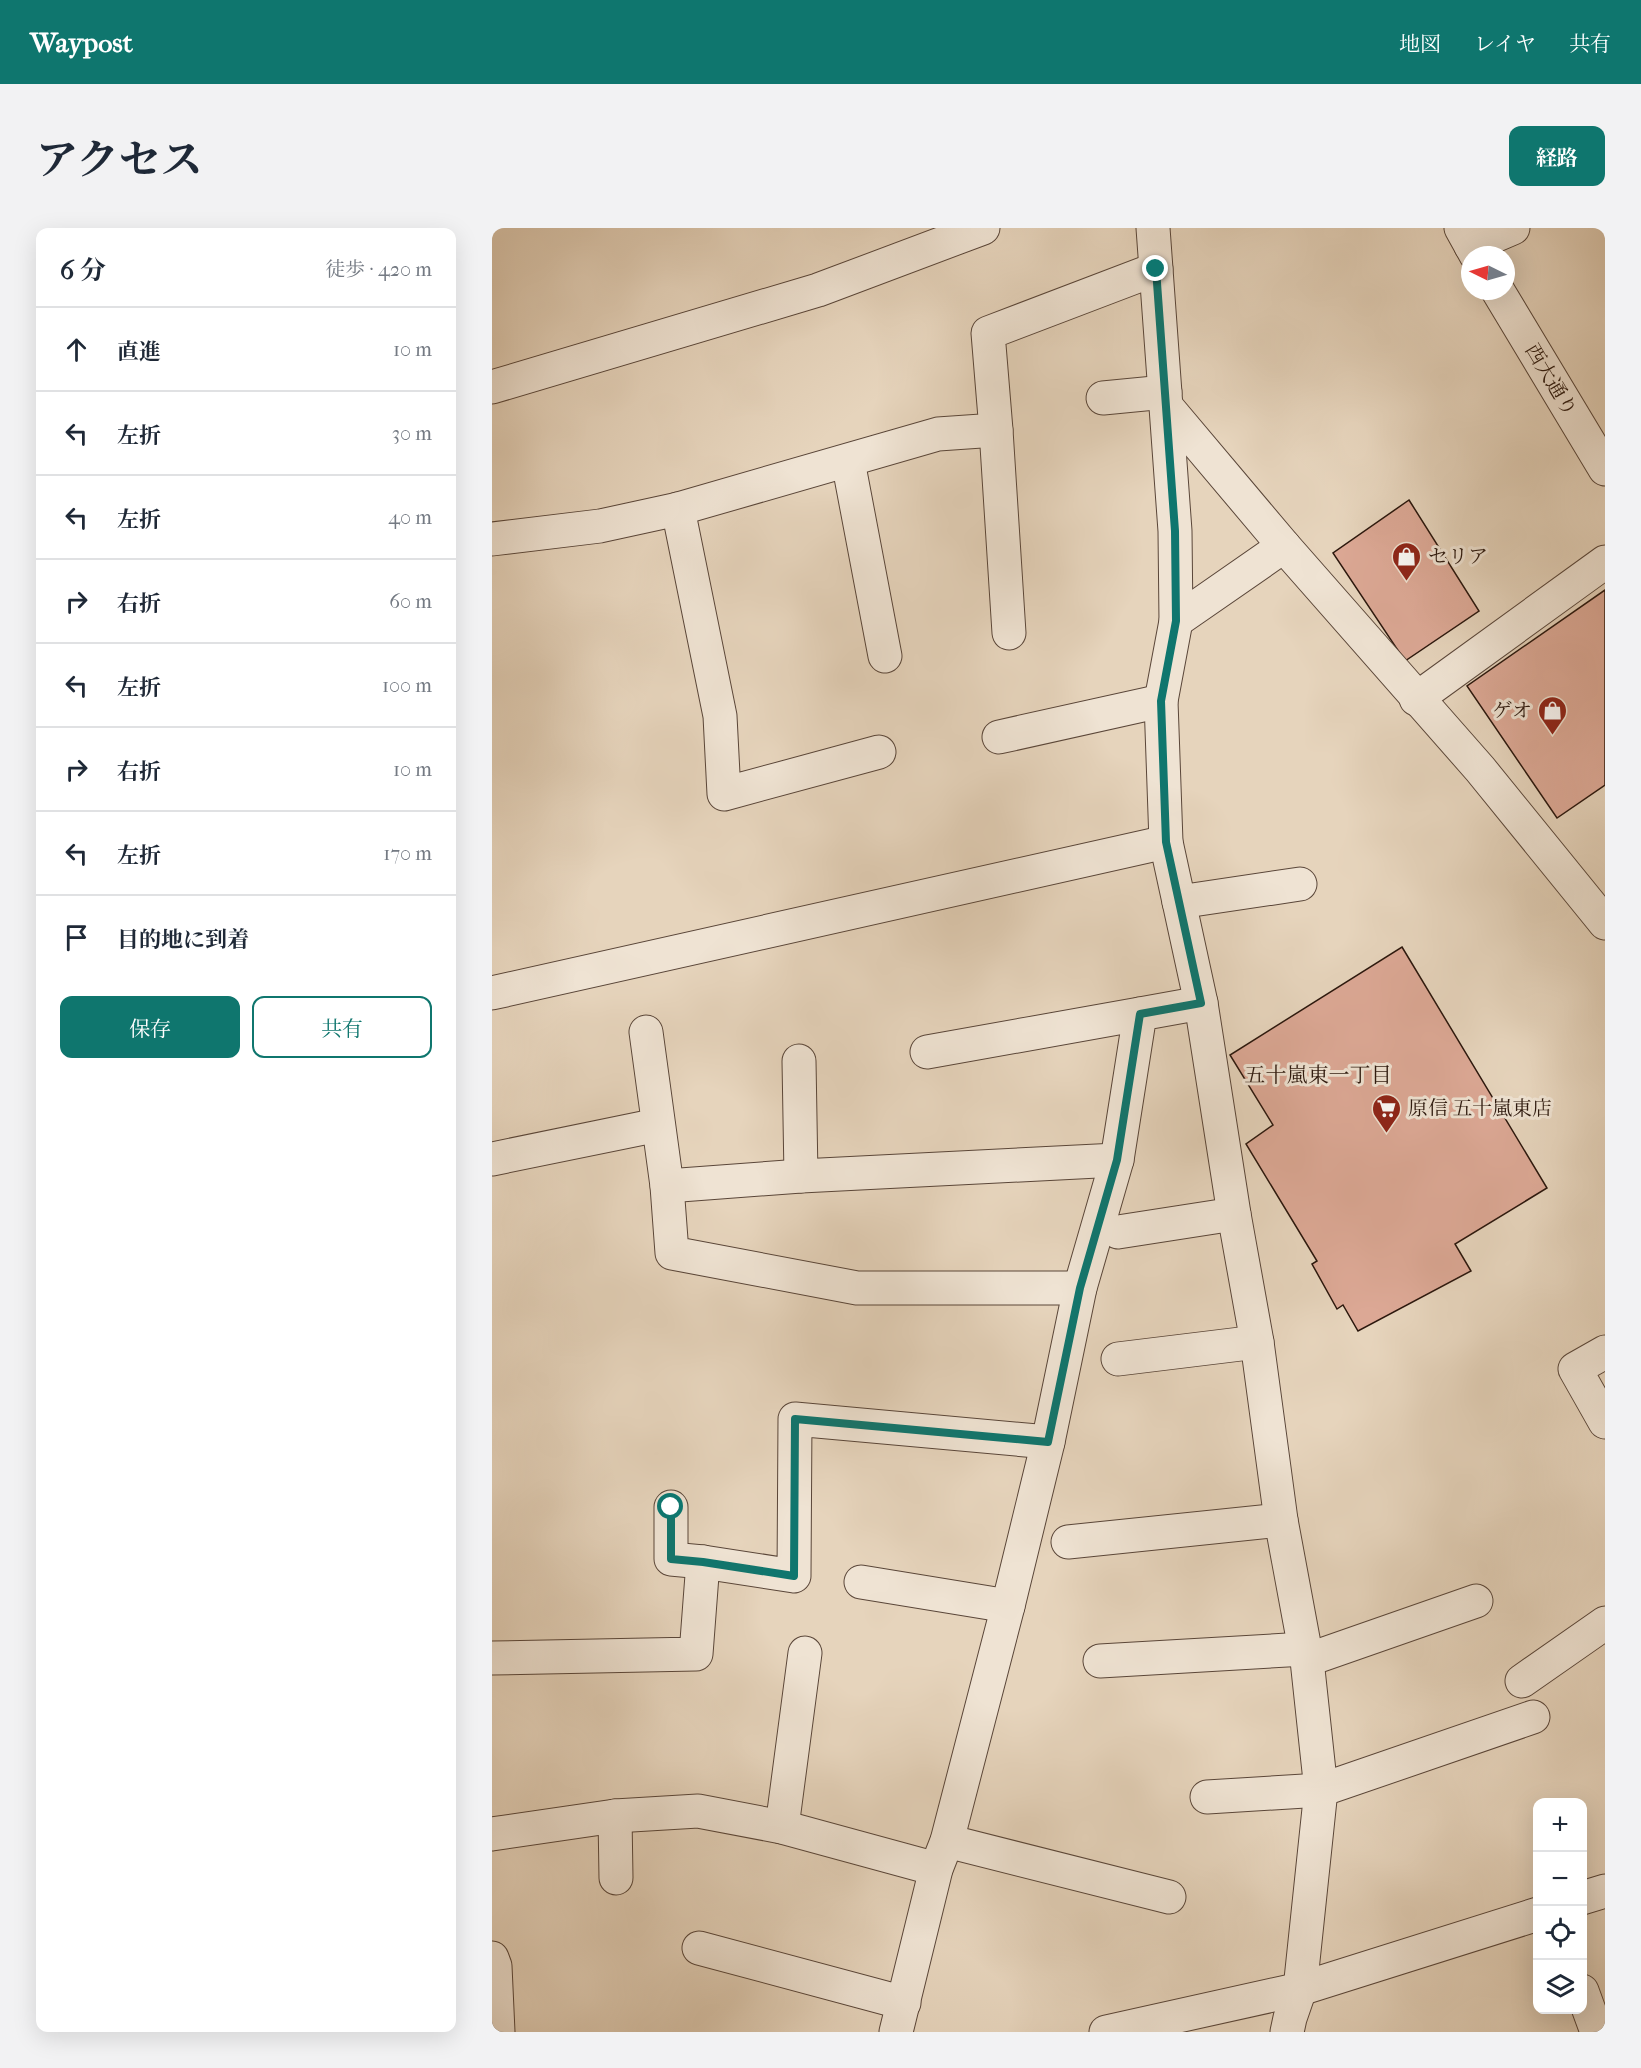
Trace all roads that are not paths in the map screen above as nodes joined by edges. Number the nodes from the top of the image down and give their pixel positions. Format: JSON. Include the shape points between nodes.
{"nodes":[{"id":1,"x":983,"y":228,"type":"edge"},
{"id":2,"x":1153,"y":228,"type":"edge"},
{"id":3,"x":1513,"y":228,"type":"edge"},
{"id":4,"x":1469,"y":243,"type":"edge"},
{"id":5,"x":1156,"y":269,"type":"junction"},
{"id":6,"x":1503,"y":300,"type":"edge"},
{"id":7,"x":492,"y":387,"type":"edge"},
{"id":8,"x":1103,"y":398,"type":"dead end"},
{"id":9,"x":1166,"y":399,"type":"junction"},
{"id":10,"x":996,"y":430,"type":"junction"},
{"id":11,"x":848,"y":461,"type":"junction"},
{"id":12,"x":1605,"y":469,"type":"edge"},
{"id":13,"x":678,"y":509,"type":"junction"},
{"id":14,"x":492,"y":539,"type":"edge"},
{"id":15,"x":1284,"y":546,"type":"junction"},
{"id":16,"x":1605,"y":562,"type":"edge"},
{"id":17,"x":1176,"y":621,"type":"junction"},
{"id":18,"x":1009,"y":633,"type":"dead end"},
{"id":19,"x":885,"y":656,"type":"dead end"},
{"id":20,"x":1416,"y":699,"type":"junction"},
{"id":21,"x":1161,"y":701,"type":"junction"},
{"id":22,"x":999,"y":737,"type":"dead end"},
{"id":23,"x":879,"y":752,"type":"dead end"},
{"id":24,"x":1166,"y":842,"type":"junction"},
{"id":25,"x":1300,"y":884,"type":"dead end"},
{"id":26,"x":1179,"y":902,"type":"junction"},
{"id":27,"x":1605,"y":922,"type":"edge"},
{"id":28,"x":492,"y":993,"type":"edge"},
{"id":29,"x":1201,"y":1003,"type":"junction"},
{"id":30,"x":1140,"y":1014,"type":"junction"},
{"id":31,"x":646,"y":1032,"type":"dead end"},
{"id":32,"x":927,"y":1052,"type":"dead end"},
{"id":33,"x":799,"y":1061,"type":"dead end"},
{"id":34,"x":658,"y":1125,"type":"junction"},
{"id":35,"x":492,"y":1159,"type":"edge"},
{"id":36,"x":1117,"y":1160,"type":"junction"},
{"id":37,"x":801,"y":1176,"type":"junction"},
{"id":38,"x":668,"y":1186,"type":"junction"},
{"id":39,"x":1234,"y":1214,"type":"junction"},
{"id":40,"x":1118,"y":1232,"type":"dead end"},
{"id":41,"x":1080,"y":1288,"type":"junction"},
{"id":42,"x":1257,"y":1342,"type":"junction"},
{"id":43,"x":1605,"y":1352,"type":"edge"},
{"id":44,"x":1118,"y":1359,"type":"dead end"},
{"id":45,"x":1605,"y":1422,"type":"edge"},
{"id":46,"x":1048,"y":1442,"type":"junction"},
{"id":47,"x":671,"y":1507,"type":"dead end"},
{"id":48,"x":1281,"y":1520,"type":"junction"},
{"id":49,"x":1068,"y":1542,"type":"dead end"},
{"id":50,"x":703,"y":1562,"type":"junction"},
{"id":51,"x":861,"y":1582,"type":"dead end"},
{"id":52,"x":1476,"y":1601,"type":"dead end"},
{"id":53,"x":1008,"y":1606,"type":"junction"},
{"id":54,"x":1605,"y":1623,"type":"edge"},
{"id":55,"x":805,"y":1653,"type":"dead end"},
{"id":56,"x":1306,"y":1654,"type":"junction"},
{"id":57,"x":492,"y":1658,"type":"edge"},
{"id":58,"x":1100,"y":1661,"type":"dead end"},
{"id":59,"x":1522,"y":1680,"type":"dead end"},
{"id":60,"x":1533,"y":1717,"type":"dead end"},
{"id":61,"x":1321,"y":1790,"type":"junction"},
{"id":62,"x":1207,"y":1797,"type":"dead end"},
{"id":63,"x":615,"y":1816,"type":"junction"},
{"id":64,"x":782,"y":1827,"type":"junction"},
{"id":65,"x":492,"y":1834,"type":"edge"},
{"id":66,"x":941,"y":1855,"type":"junction"},
{"id":67,"x":616,"y":1878,"type":"dead end"},
{"id":68,"x":1605,"y":1891,"type":"edge"},
{"id":69,"x":1587,"y":1896,"type":"edge"},
{"id":70,"x":1169,"y":1897,"type":"dead end"},
{"id":71,"x":1533,"y":1916,"type":"edge"},
{"id":72,"x":699,"y":1948,"type":"dead end"},
{"id":73,"x":493,"y":1963,"type":"edge"},
{"id":74,"x":1300,"y":1989,"type":"junction"},
{"id":75,"x":1587,"y":2005,"type":"edge"},
{"id":76,"x":900,"y":2018,"type":"edge"},
{"id":77,"x":498,"y":2032,"type":"edge"},
{"id":78,"x":1106,"y":2032,"type":"edge"},
{"id":79,"x":1287,"y":2032,"type":"edge"},
{"id":80,"x":1597,"y":2032,"type":"edge"}],
"edges":[{"from":1,"to":7,"type":"street","via":[[818,290]]},
{"from":2,"to":5,"type":"street"},
{"from":3,"to":4,"type":"street"},
{"from":5,"to":9,"type":"street"},
{"from":5,"to":10,"type":"street","via":[[988,333]]},
{"from":6,"to":12,"type":"street","name":"西大通り"},
{"from":8,"to":9,"type":"street"},
{"from":9,"to":15,"type":"street"},
{"from":9,"to":17,"type":"street","via":[[1175,531]]},
{"from":10,"to":11,"type":"street","via":[[938,434]]},
{"from":10,"to":18,"type":"street"},
{"from":11,"to":13,"type":"street"},
{"from":11,"to":19,"type":"street"},
{"from":13,"to":14,"type":"street","via":[[600,526]]},
{"from":13,"to":23,"type":"street","via":[[720,716],[724,794]]},
{"from":15,"to":17,"type":"street"},
{"from":15,"to":20,"type":"street"},
{"from":16,"to":20,"type":"street"},
{"from":17,"to":21,"type":"street"},
{"from":20,"to":27,"type":"street","via":[[1480,769]]},
{"from":21,"to":22,"type":"street"},
{"from":21,"to":24,"type":"street"},
{"from":24,"to":26,"type":"street"},
{"from":24,"to":28,"type":"street"},
{"from":25,"to":26,"type":"street"},
{"from":26,"to":29,"type":"street"},
{"from":29,"to":30,"type":"street"},
{"from":29,"to":39,"type":"street"},
{"from":30,"to":32,"type":"street"},
{"from":30,"to":36,"type":"street"},
{"from":31,"to":34,"type":"street"},
{"from":33,"to":37,"type":"street"},
{"from":34,"to":35,"type":"street"},
{"from":34,"to":38,"type":"street"},
{"from":36,"to":37,"type":"street"},
{"from":36,"to":41,"type":"street"},
{"from":37,"to":38,"type":"street"},
{"from":38,"to":41,"type":"street","via":[[672,1253],[857,1288]]},
{"from":39,"to":40,"type":"street"},
{"from":39,"to":42,"type":"street"},
{"from":41,"to":46,"type":"street"},
{"from":42,"to":44,"type":"street"},
{"from":42,"to":48,"type":"street"},
{"from":43,"to":45,"type":"street","via":[[1575,1369]]},
{"from":46,"to":50,"type":"street","via":[[795,1419],[794,1576]]},
{"from":46,"to":53,"type":"street"},
{"from":47,"to":50,"type":"street","via":[[671,1559]]},
{"from":48,"to":49,"type":"street"},
{"from":48,"to":56,"type":"street"},
{"from":50,"to":57,"type":"street","via":[[696,1654]]},
{"from":51,"to":53,"type":"street"},
{"from":52,"to":56,"type":"street"},
{"from":53,"to":66,"type":"street"},
{"from":54,"to":59,"type":"street"},
{"from":55,"to":64,"type":"street"},
{"from":56,"to":58,"type":"street"},
{"from":56,"to":61,"type":"street"},
{"from":60,"to":61,"type":"street"},
{"from":61,"to":62,"type":"street"},
{"from":61,"to":74,"type":"street"},
{"from":63,"to":64,"type":"street","via":[[698,1811]]},
{"from":63,"to":65,"type":"street"},
{"from":63,"to":67,"type":"street"},
{"from":64,"to":66,"type":"street"},
{"from":66,"to":70,"type":"street"},
{"from":66,"to":76,"type":"street"},
{"from":68,"to":69,"type":"street"},
{"from":71,"to":74,"type":"street"},
{"from":72,"to":76,"type":"street"},
{"from":73,"to":77,"type":"street"},
{"from":74,"to":78,"type":"street"},
{"from":74,"to":79,"type":"street"},
{"from":75,"to":80,"type":"street"}]}
